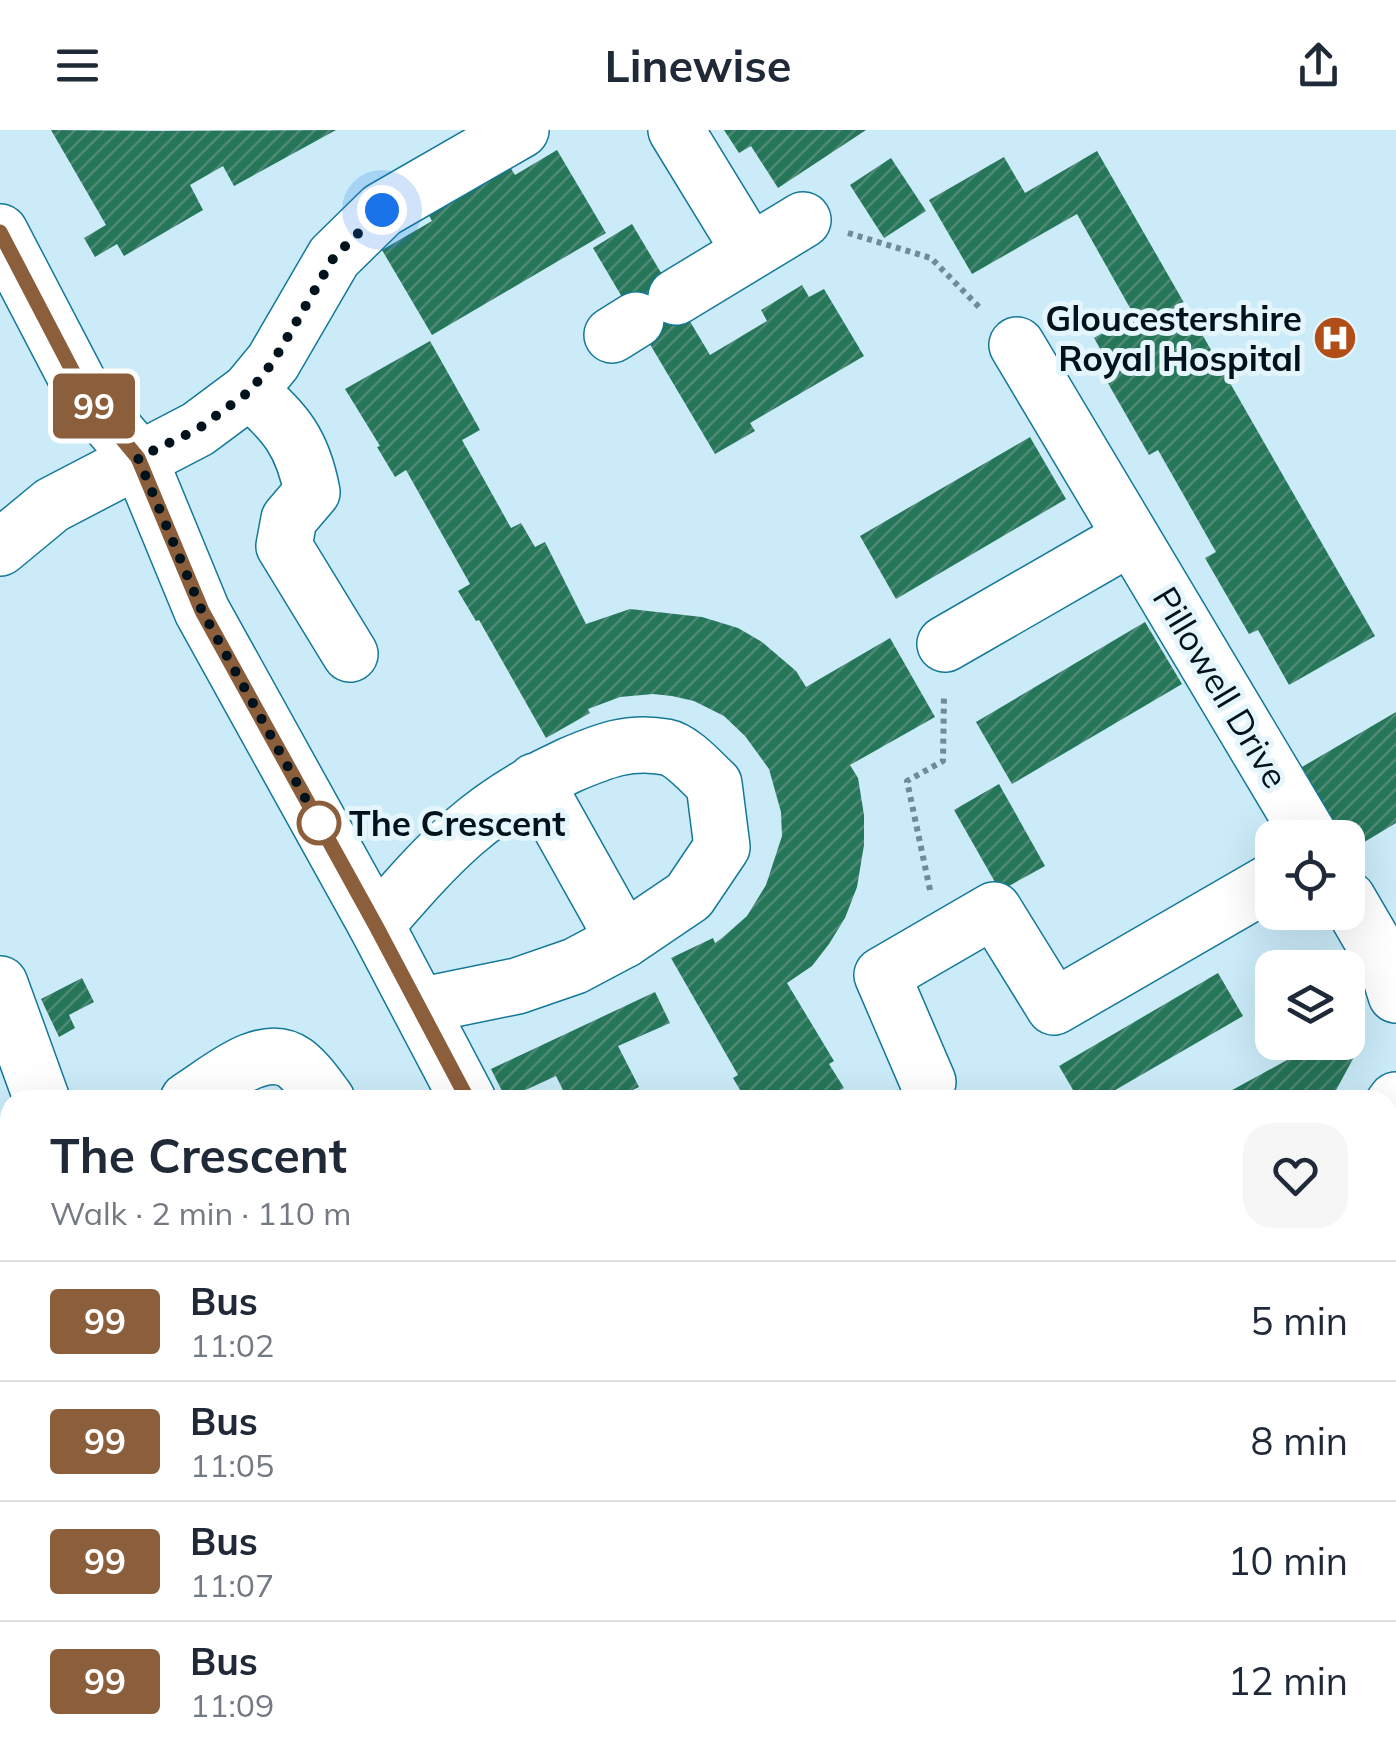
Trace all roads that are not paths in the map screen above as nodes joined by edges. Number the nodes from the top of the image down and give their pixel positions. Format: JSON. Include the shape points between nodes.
{"nodes":[{"id":1,"x":522,"y":130,"type":"edge"},
{"id":2,"x":676,"y":130,"type":"edge"},
{"id":3,"x":803,"y":220,"type":"road end"},
{"id":4,"x":0,"y":232,"type":"edge"},
{"id":5,"x":750,"y":251,"type":"junction"},
{"id":6,"x":641,"y":317,"type":"dead end"},
{"id":7,"x":1018,"y":345,"type":"road end"},
{"id":8,"x":250,"y":391,"type":"junction"},
{"id":9,"x":138,"y":458,"type":"junction"},
{"id":10,"x":1132,"y":537,"type":"junction"},
{"id":11,"x":0,"y":548,"type":"edge"},
{"id":12,"x":945,"y":644,"type":"road end"},
{"id":13,"x":350,"y":654,"type":"dead end"},
{"id":14,"x":535,"y":782,"type":"junction"},
{"id":15,"x":1300,"y":820,"type":"edge"},
{"id":16,"x":1255,"y":891,"type":"edge"},
{"id":17,"x":376,"y":926,"type":"junction"},
{"id":18,"x":1365,"y":929,"type":"edge"},
{"id":19,"x":624,"y":940,"type":"junction"},
{"id":20,"x":0,"y":984,"type":"edge"},
{"id":21,"x":1396,"y":995,"type":"edge"},
{"id":22,"x":419,"y":1006,"type":"junction"},
{"id":23,"x":928,"y":1082,"type":"dead end"},
{"id":24,"x":38,"y":1090,"type":"edge"},
{"id":25,"x":204,"y":1090,"type":"edge"},
{"id":26,"x":318,"y":1090,"type":"edge"},
{"id":27,"x":463,"y":1090,"type":"edge"}],
"edges":[{"from":1,"to":8,"type":"street","via":[[382,210],[334,257]]},
{"from":2,"to":5,"type":"street"},
{"from":3,"to":5,"type":"street"},
{"from":4,"to":9,"type":"street","via":[[84,393]]},
{"from":5,"to":6,"type":"street"},
{"from":7,"to":10,"type":"street","name":"Pillowell Drive"},
{"from":8,"to":9,"type":"street","via":[[198,429]]},
{"from":8,"to":13,"type":"street","via":[[282,418],[306,460],[312,492],[290,519],[284,546]]},
{"from":9,"to":11,"type":"street","via":[[52,505]]},
{"from":9,"to":17,"type":"street","via":[[202,611]]},
{"from":10,"to":12,"type":"street"},
{"from":10,"to":15,"type":"street","name":"Pillowell Drive"},
{"from":14,"to":17,"type":"street","via":[[476,820]]},
{"from":14,"to":19,"type":"street"},
{"from":14,"to":19,"type":"street","via":[[615,746],[634,746],[670,747],[714,784],[722,847],[689,896]]},
{"from":16,"to":23,"type":"street","via":[[1054,1007],[994,910],[882,975]]},
{"from":17,"to":22,"type":"street"},
{"from":18,"to":21,"type":"street"},
{"from":19,"to":22,"type":"street","via":[[517,986]]},
{"from":20,"to":24,"type":"street"},
{"from":22,"to":27,"type":"street"},
{"from":25,"to":26,"type":"street","via":[[256,1058],[277,1055],[295,1063]]}]}
